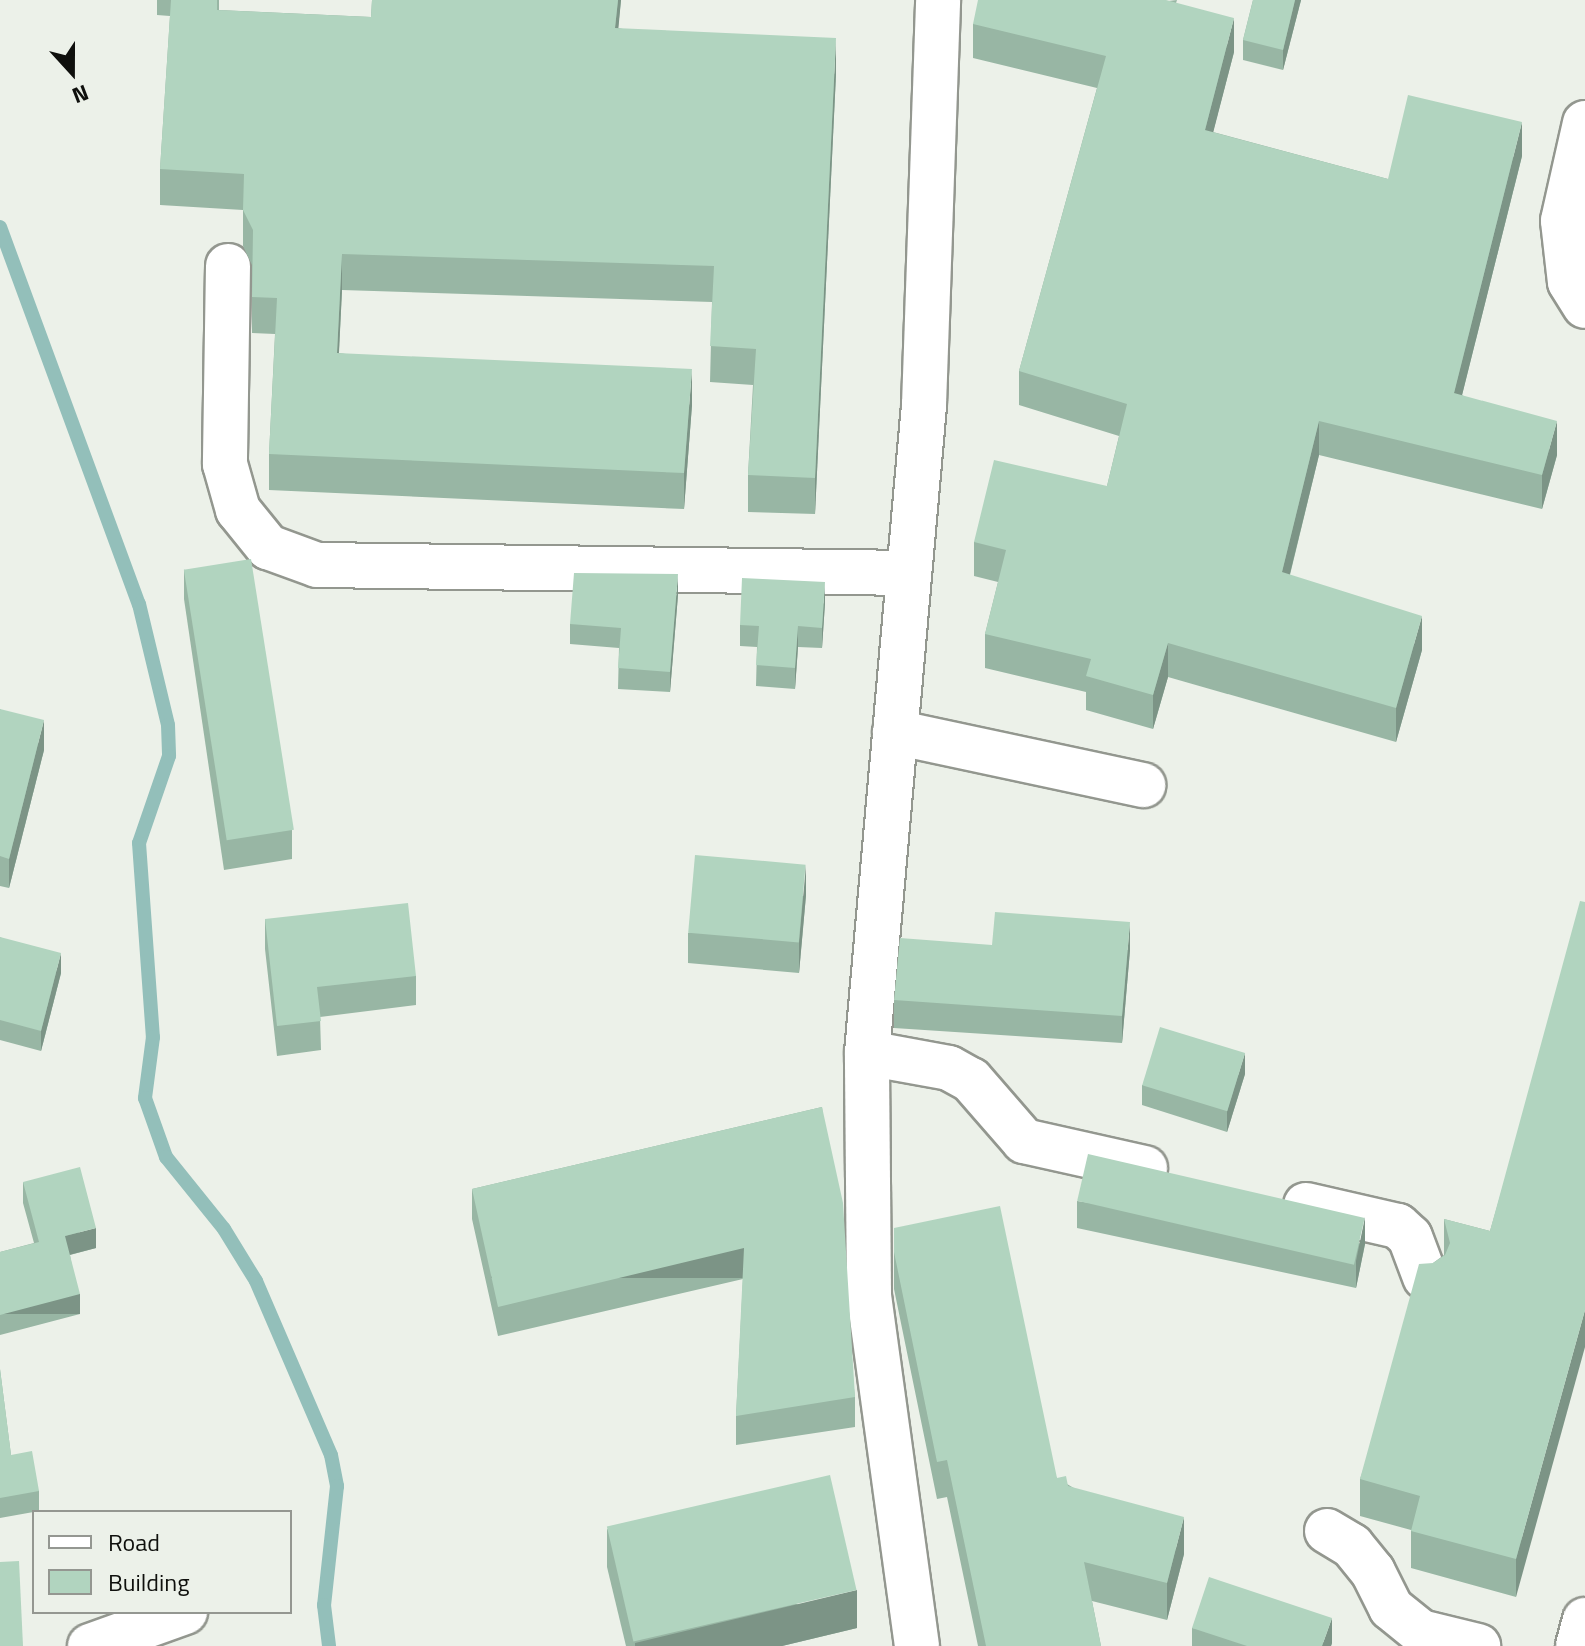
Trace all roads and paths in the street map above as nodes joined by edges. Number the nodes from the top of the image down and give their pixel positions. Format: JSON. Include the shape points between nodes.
{"nodes":[{"id":1,"x":938,"y":0,"type":"edge"},
{"id":2,"x":1585,"y":123,"type":"edge"},
{"id":3,"x":228,"y":266,"type":"dead end"},
{"id":4,"x":1585,"y":306,"type":"edge"},
{"id":5,"x":909,"y":573,"type":"junction"},
{"id":6,"x":895,"y":732,"type":"junction"},
{"id":7,"x":1143,"y":785,"type":"dead end"},
{"id":8,"x":867,"y":1053,"type":"junction"},
{"id":9,"x":1187,"y":1178,"type":"edge"},
{"id":10,"x":1262,"y":1195,"type":"edge"},
{"id":11,"x":1425,"y":1277,"type":"edge"},
{"id":12,"x":1327,"y":1531,"type":"dead end"},
{"id":13,"x":179,"y":1614,"type":"edge"},
{"id":14,"x":1585,"y":1620,"type":"edge"},
{"id":15,"x":90,"y":1646,"type":"edge"},
{"id":16,"x":917,"y":1646,"type":"edge"},
{"id":17,"x":1478,"y":1646,"type":"edge"},
{"id":18,"x":1578,"y":1646,"type":"edge"}],
"edges":[{"from":1,"to":5,"type":"street","via":[[924,405]]},
{"from":2,"to":4,"type":"street","via":[[1563,221],[1570,282]]},
{"from":3,"to":5,"type":"street","via":[[225,464],[238,510],[268,547],[317,565]]},
{"from":5,"to":6,"type":"street"},
{"from":6,"to":7,"type":"street"},
{"from":6,"to":8,"type":"street"},
{"from":8,"to":9,"type":"street","via":[[949,1068],[971,1080],[1024,1141]]},
{"from":8,"to":16,"type":"street","via":[[869,1295]]},
{"from":10,"to":11,"type":"street","via":[[1398,1226],[1415,1246]]},
{"from":12,"to":17,"type":"street","via":[[1352,1546],[1401,1616],[1421,1632]]},
{"from":13,"to":15,"type":"street"},
{"from":14,"to":18,"type":"street"}]}
